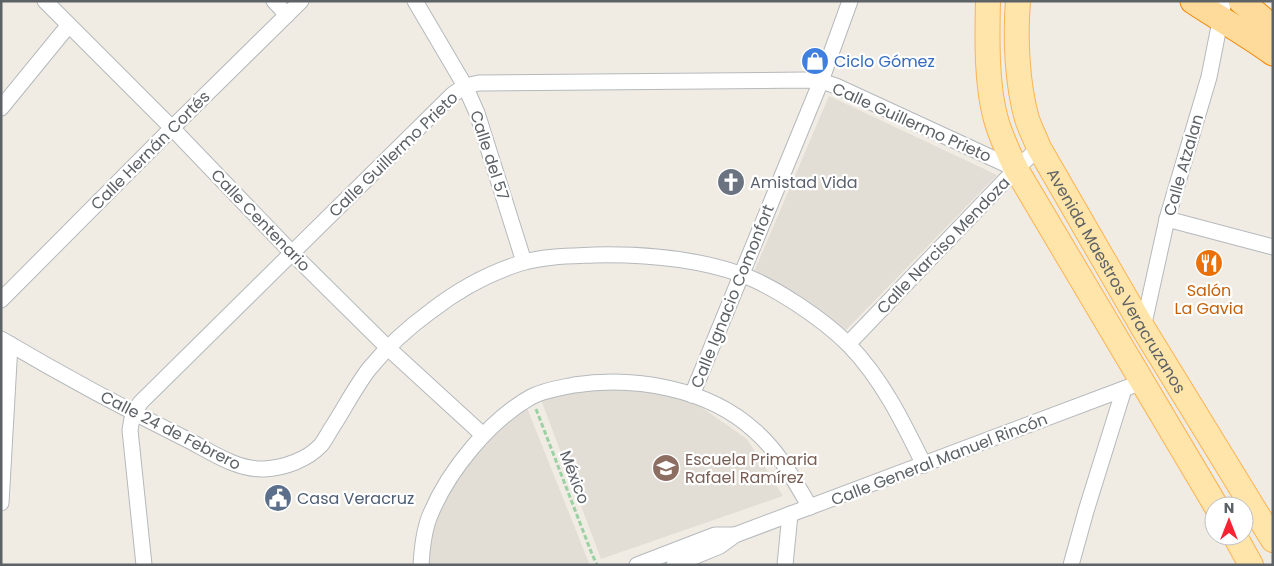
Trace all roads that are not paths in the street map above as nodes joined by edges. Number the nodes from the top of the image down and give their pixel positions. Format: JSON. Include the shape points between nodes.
{"nodes":[{"id":1,"x":45,"y":1,"type":"edge"},
{"id":2,"x":274,"y":1,"type":"edge"},
{"id":3,"x":301,"y":1,"type":"edge"},
{"id":4,"x":415,"y":1,"type":"edge"},
{"id":5,"x":850,"y":1,"type":"edge"},
{"id":6,"x":988,"y":1,"type":"edge"},
{"id":7,"x":1018,"y":1,"type":"edge"},
{"id":8,"x":1193,"y":1,"type":"edge"},
{"id":9,"x":1241,"y":1,"type":"edge"},
{"id":10,"x":1222,"y":10,"type":"edge"},
{"id":11,"x":287,"y":15,"type":"junction"},
{"id":12,"x":68,"y":26,"type":"junction"},
{"id":13,"x":1273,"y":28,"type":"edge"},
{"id":14,"x":1244,"y":32,"type":"junction"},
{"id":15,"x":1273,"y":53,"type":"edge"},
{"id":16,"x":820,"y":81,"type":"junction"},
{"id":17,"x":465,"y":86,"type":"junction"},
{"id":18,"x":1,"y":108,"type":"edge"},
{"id":19,"x":172,"y":128,"type":"junction"},
{"id":20,"x":1039,"y":148,"type":"junction"},
{"id":21,"x":1016,"y":169,"type":"junction"},
{"id":22,"x":1168,"y":219,"type":"junction"},
{"id":23,"x":1273,"y":246,"type":"edge"},
{"id":24,"x":292,"y":253,"type":"junction"},
{"id":25,"x":524,"y":262,"type":"junction"},
{"id":26,"x":741,"y":274,"type":"junction"},
{"id":27,"x":1,"y":300,"type":"edge"},
{"id":28,"x":1143,"y":328,"type":"junction"},
{"id":29,"x":6,"y":342,"type":"edge"},
{"id":30,"x":848,"y":344,"type":"junction"},
{"id":31,"x":388,"y":348,"type":"junction"},
{"id":32,"x":1133,"y":386,"type":"junction"},
{"id":33,"x":692,"y":395,"type":"junction"},
{"id":34,"x":133,"y":413,"type":"junction"},
{"id":35,"x":483,"y":435,"type":"junction"},
{"id":36,"x":924,"y":465,"type":"junction"},
{"id":37,"x":1209,"y":496,"type":"edge"},
{"id":38,"x":1,"y":503,"type":"edge"},
{"id":39,"x":810,"y":507,"type":"junction"},
{"id":40,"x":790,"y":514,"type":"junction"},
{"id":41,"x":736,"y":536,"type":"junction"},
{"id":42,"x":1272,"y":537,"type":"edge"},
{"id":43,"x":1240,"y":546,"type":"edge"},
{"id":44,"x":144,"y":565,"type":"edge"},
{"id":45,"x":421,"y":565,"type":"edge"},
{"id":46,"x":637,"y":565,"type":"edge"},
{"id":47,"x":674,"y":565,"type":"edge"},
{"id":48,"x":785,"y":565,"type":"edge"},
{"id":49,"x":1072,"y":565,"type":"edge"},
{"id":50,"x":1251,"y":565,"type":"edge"}],
"edges":[{"from":1,"to":12,"type":"street","name":"Calle Centenario"},
{"from":2,"to":11,"type":"street"},
{"from":3,"to":11,"type":"street","name":"Calle Hernán Cortés"},
{"from":4,"to":17,"type":"street","name":"Calle del 57"},
{"from":5,"to":16,"type":"street","name":"Calle Ignacio Comonfort"},
{"from":6,"to":21,"type":"main road","name":"Avenida Maestros Veracruzanos","via":[[991,95],[999,128]]},
{"from":7,"to":20,"type":"main road","name":"Avenida Maestros Veracruzanos","via":[[1016,25],[1021,91],[1027,119]]},
{"from":8,"to":10,"type":"highway"},
{"from":9,"to":13,"type":"highway"},
{"from":9,"to":14,"type":"highway","via":[[1239,12]]},
{"from":10,"to":14,"type":"highway"},
{"from":10,"to":22,"type":"street","name":"Calle Atzalan","via":[[1209,77]]},
{"from":11,"to":19,"type":"street","name":"Calle Hernán Cortés"},
{"from":12,"to":18,"type":"street"},
{"from":12,"to":19,"type":"street","name":"Calle Centenario"},
{"from":14,"to":15,"type":"highway"},
{"from":16,"to":17,"type":"street","name":"Calle Guillermo Prieto","via":[[479,83]]},
{"from":16,"to":21,"type":"street","name":"Calle Guillermo Prieto"},
{"from":16,"to":26,"type":"street","name":"Calle Ignacio Comonfort"},
{"from":17,"to":24,"type":"street","name":"Calle Guillermo Prieto","via":[[452,95]]},
{"from":17,"to":25,"type":"street","name":"Calle del 57"},
{"from":19,"to":24,"type":"street","name":"Calle Centenario"},
{"from":19,"to":27,"type":"street","name":"Calle Hernán Cortés"},
{"from":20,"to":21,"type":"street","name":"Calle Narciso Mendoza"},
{"from":20,"to":28,"type":"main road","name":"Avenida Maestros Veracruzanos"},
{"from":21,"to":30,"type":"street","name":"Calle Narciso Mendoza"},
{"from":21,"to":32,"type":"main road","name":"Avenida Maestros Veracruzanos"},
{"from":22,"to":23,"type":"street"},
{"from":22,"to":28,"type":"street","name":"Calle Atzalan"},
{"from":24,"to":31,"type":"street","name":"Calle Centenario"},
{"from":24,"to":34,"type":"street","name":"Calle Guillermo Prieto"},
{"from":25,"to":26,"type":"street","name":"Calle 24 de Febrero","via":[[568,256],[630,254],[687,261]]},
{"from":25,"to":31,"type":"street","name":"Calle 24 de Febrero","via":[[481,278],[432,310]]},
{"from":26,"to":30,"type":"street","name":"Calle 24 de Febrero","via":[[778,292]]},
{"from":26,"to":33,"type":"street","name":"Calle Ignacio Comonfort"},
{"from":28,"to":42,"type":"main road","name":"Avenida Maestros Veracruzanos"},
{"from":29,"to":34,"type":"street","name":"Calle 24 de Febrero"},
{"from":29,"to":38,"type":"street"},
{"from":30,"to":36,"type":"street","name":"Calle 24 de Febrero","via":[[886,393]]},
{"from":31,"to":34,"type":"street","name":"Calle 24 de Febrero","via":[[368,370],[321,446],[306,458],[287,465],[244,468]]},
{"from":31,"to":35,"type":"street","name":"Calle Centenario"},
{"from":32,"to":36,"type":"street","name":"Calle General Manuel Rincón"},
{"from":32,"to":37,"type":"main road","name":"Avenida Maestros Veracruzanos"},
{"from":32,"to":49,"type":"street","via":[[1086,511]]},
{"from":33,"to":35,"type":"street","via":[[629,383],[594,382],[557,388],[532,397]]},
{"from":33,"to":39,"type":"street","via":[[724,408],[755,430],[781,458]]},
{"from":34,"to":44,"type":"street","via":[[130,430]]},
{"from":35,"to":45,"type":"street","via":[[454,472],[430,514]]},
{"from":36,"to":39,"type":"street","name":"Calle General Manuel Rincón"},
{"from":39,"to":40,"type":"street","name":"Calle General Manuel Rincón"},
{"from":40,"to":41,"type":"street","name":"Calle General Manuel Rincón"},
{"from":40,"to":48,"type":"street"},
{"from":41,"to":46,"type":"street","name":"Calle General Manuel Rincón","via":[[715,536]]},
{"from":41,"to":47,"type":"street","name":"Calle General Manuel Rincón"},
{"from":43,"to":50,"type":"main road"}]}
